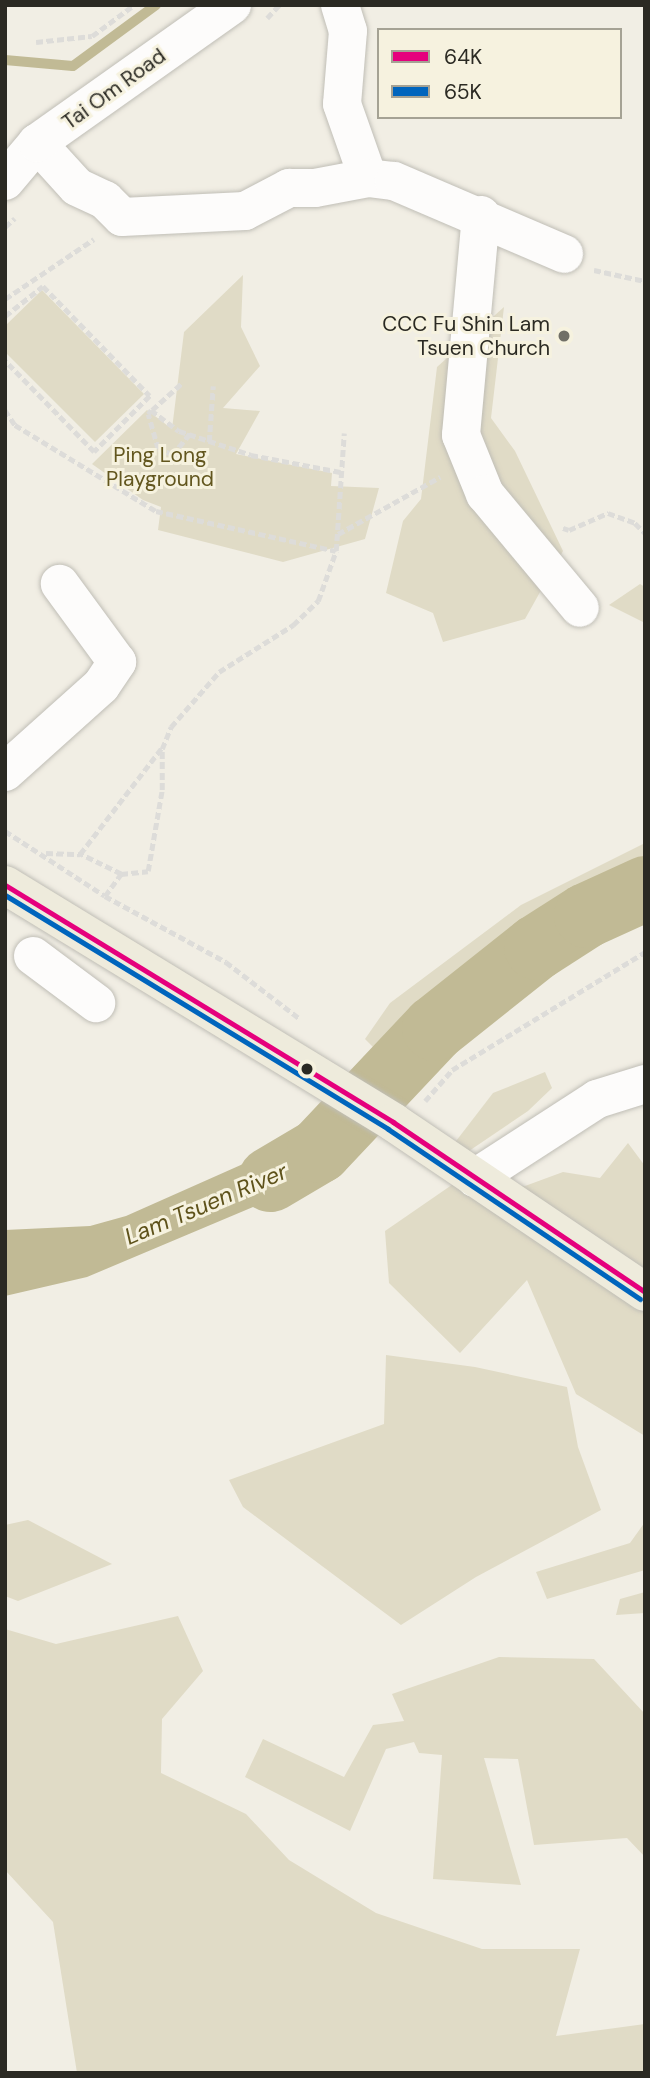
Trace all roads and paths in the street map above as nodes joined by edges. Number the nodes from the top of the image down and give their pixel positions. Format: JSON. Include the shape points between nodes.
{"nodes":[{"id":1,"x":134,"y":5,"type":"edge"},
{"id":2,"x":232,"y":5,"type":"edge"},
{"id":3,"x":340,"y":5,"type":"edge"},
{"id":4,"x":36,"y":42,"type":"dead end"},
{"id":5,"x":37,"y":143,"type":"junction"},
{"id":6,"x":368,"y":178,"type":"junction"},
{"id":7,"x":5,"y":181,"type":"edge"},
{"id":8,"x":481,"y":215,"type":"junction"},
{"id":9,"x":564,"y":254,"type":"joint"},
{"id":10,"x":645,"y":281,"type":"edge"},
{"id":11,"x":5,"y":316,"type":"edge"},
{"id":12,"x":5,"y":361,"type":"edge"},
{"id":13,"x":182,"y":383,"type":"dead end"},
{"id":14,"x":212,"y":386,"type":"dead end"},
{"id":15,"x":5,"y":410,"type":"edge"},
{"id":16,"x":152,"y":410,"type":"junction"},
{"id":17,"x":344,"y":433,"type":"dead end"},
{"id":18,"x":190,"y":435,"type":"junction"},
{"id":19,"x":209,"y":442,"type":"junction"},
{"id":20,"x":470,"y":463,"type":"junction"},
{"id":21,"x":340,"y":472,"type":"junction"},
{"id":22,"x":559,"y":526,"type":"dead end"},
{"id":23,"x":645,"y":533,"type":"edge"},
{"id":24,"x":337,"y":535,"type":"junction"},
{"id":25,"x":336,"y":551,"type":"junction"},
{"id":26,"x":60,"y":584,"type":"dead end"},
{"id":27,"x":580,"y":608,"type":"dead end"},
{"id":28,"x":162,"y":748,"type":"junction"},
{"id":29,"x":5,"y":772,"type":"edge"},
{"id":30,"x":5,"y":831,"type":"edge"},
{"id":31,"x":43,"y":852,"type":"junction"},
{"id":32,"x":80,"y":854,"type":"junction"},
{"id":33,"x":121,"y":874,"type":"junction"},
{"id":34,"x":5,"y":885,"type":"edge"},
{"id":35,"x":105,"y":896,"type":"junction"},
{"id":36,"x":60,"y":918,"type":"junction"},
{"id":37,"x":645,"y":952,"type":"edge"},
{"id":38,"x":19,"y":958,"type":"edge"},
{"id":39,"x":96,"y":1003,"type":"dead end"},
{"id":40,"x":308,"y":1027,"type":"dead end"},
{"id":41,"x":645,"y":1084,"type":"edge"},
{"id":42,"x":405,"y":1116,"type":"junction"},
{"id":43,"x":475,"y":1178,"type":"junction"},
{"id":44,"x":645,"y":1292,"type":"edge"}],
"edges":[{"from":1,"to":4,"type":"path","via":[[92,36]]},
{"from":2,"to":5,"type":"street","name":"Tai Om Road"},
{"from":3,"to":6,"type":"street","via":[[348,31],[342,104]]},
{"from":5,"to":6,"type":"street","via":[[77,187],[105,200],[122,217],[245,211],[289,188]]},
{"from":5,"to":7,"type":"street","name":"Tai Om Road"},
{"from":6,"to":8,"type":"street","via":[[394,181]]},
{"from":8,"to":9,"type":"street"},
{"from":8,"to":20,"type":"street","via":[[461,435]]},
{"from":9,"to":10,"type":"path","via":[[585,268]]},
{"from":11,"to":12,"type":"path","via":[[43,286],[150,396],[94,452]]},
{"from":13,"to":16,"type":"path"},
{"from":14,"to":19,"type":"path"},
{"from":15,"to":25,"type":"path","via":[[15,425],[156,511]]},
{"from":16,"to":18,"type":"path"},
{"from":16,"to":18,"type":"path","via":[[148,414],[158,449],[173,455]]},
{"from":17,"to":21,"type":"path"},
{"from":18,"to":19,"type":"path"},
{"from":19,"to":21,"type":"path"},
{"from":20,"to":24,"type":"path"},
{"from":20,"to":27,"type":"street","via":[[485,494]]},
{"from":21,"to":24,"type":"path"},
{"from":22,"to":23,"type":"path","via":[[569,530],[608,513],[635,523]]},
{"from":24,"to":25,"type":"path"},
{"from":25,"to":28,"type":"path","via":[[318,601],[293,625],[219,672],[171,727]]},
{"from":26,"to":29,"type":"street","via":[[117,662],[101,686]]},
{"from":28,"to":32,"type":"path"},
{"from":28,"to":33,"type":"path","via":[[162,790],[148,871]]},
{"from":30,"to":31,"type":"path"},
{"from":31,"to":32,"type":"path"},
{"from":31,"to":35,"type":"path"},
{"from":32,"to":33,"type":"path"},
{"from":33,"to":35,"type":"path"},
{"from":34,"to":36,"type":"main road"},
{"from":35,"to":40,"type":"path","via":[[226,962],[291,1009]]},
{"from":36,"to":38,"type":"street"},
{"from":36,"to":42,"type":"main road","via":[[329,1086]]},
{"from":37,"to":42,"type":"path","via":[[452,1070]]},
{"from":38,"to":39,"type":"street"},
{"from":41,"to":43,"type":"street","via":[[597,1099]]},
{"from":42,"to":43,"type":"main road"},
{"from":43,"to":44,"type":"main road"}]}
